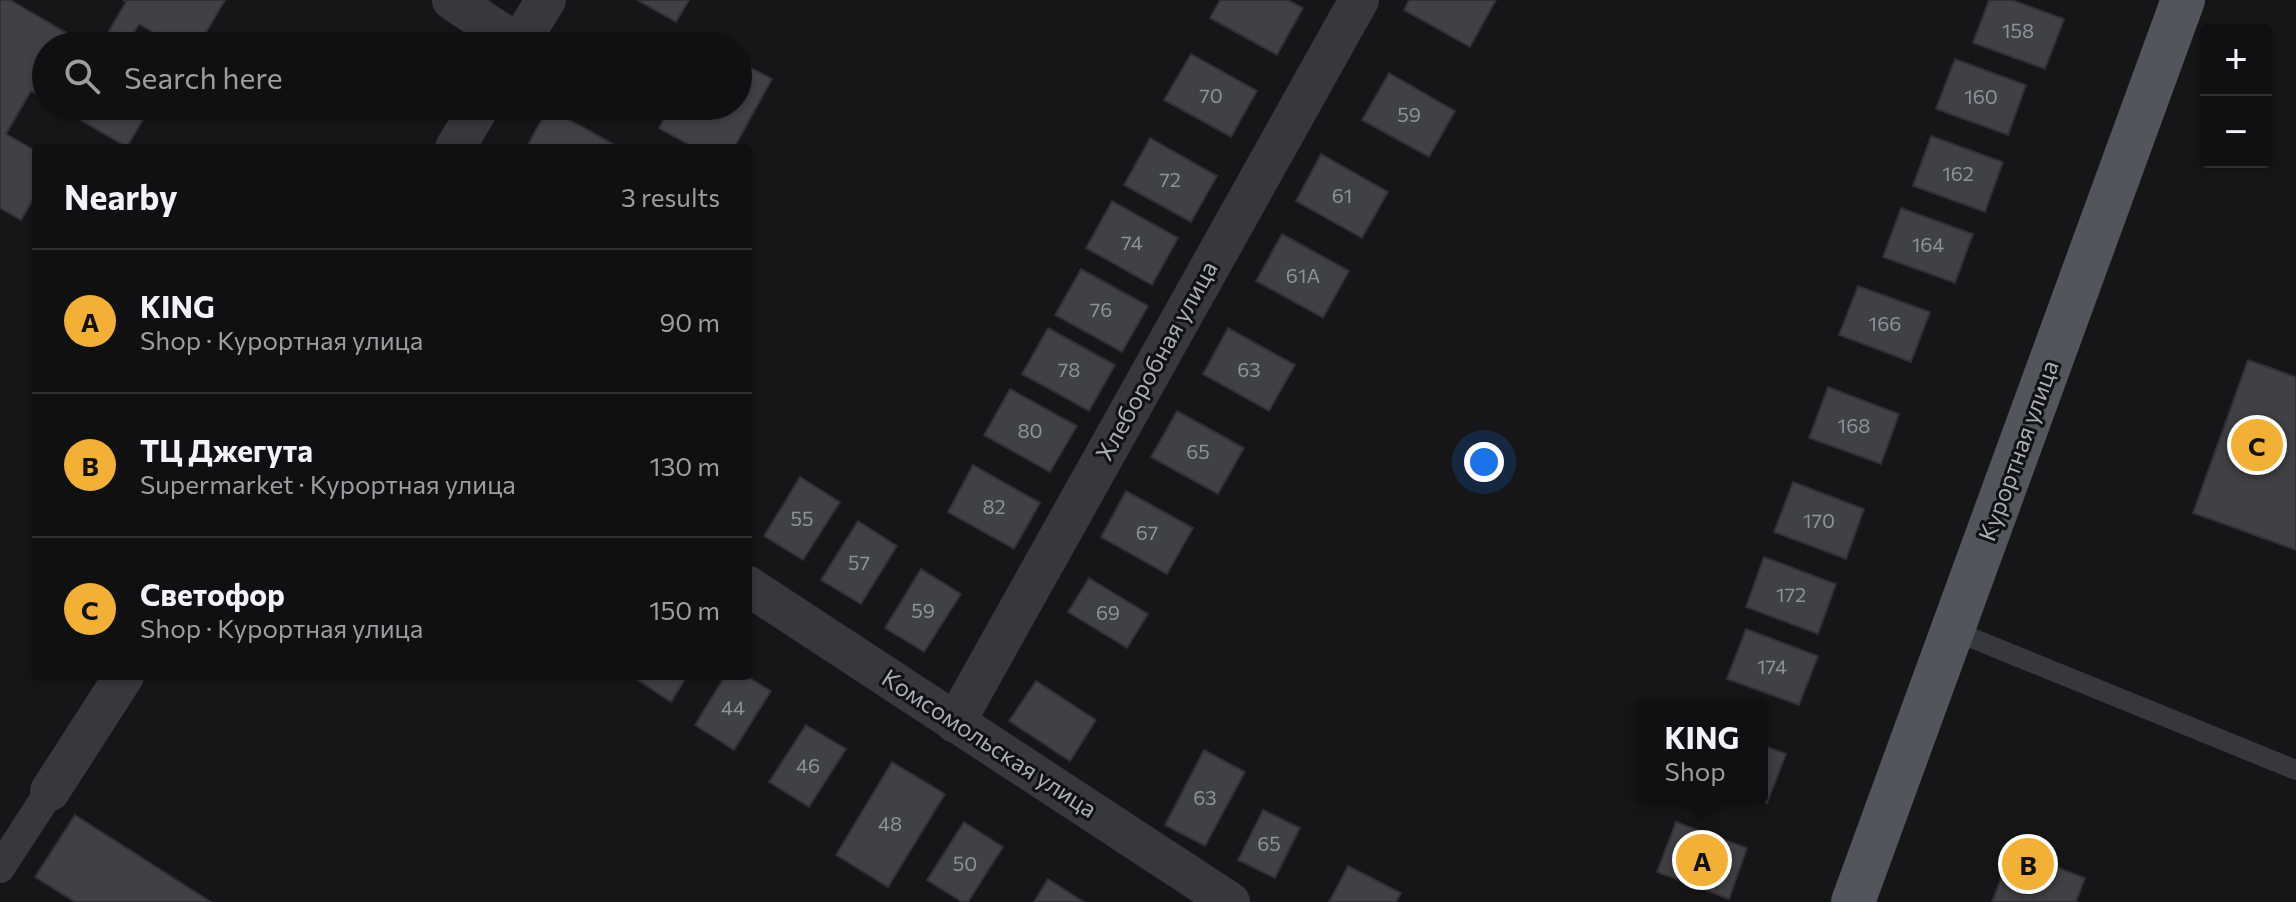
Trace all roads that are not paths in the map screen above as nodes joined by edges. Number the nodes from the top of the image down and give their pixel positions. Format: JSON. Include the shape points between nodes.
{"nodes":[{"id":1,"x":452,"y":0,"type":"edge"},
{"id":2,"x":546,"y":0,"type":"edge"},
{"id":3,"x":1359,"y":0,"type":"edge"},
{"id":4,"x":2183,"y":0,"type":"edge"},
{"id":5,"x":499,"y":32,"type":"edge"},
{"id":6,"x":526,"y":32,"type":"edge"},
{"id":7,"x":472,"y":120,"type":"edge"},
{"id":8,"x":457,"y":144,"type":"edge"},
{"id":9,"x":752,"y":589,"type":"edge"},
{"id":10,"x":1952,"y":630,"type":"junction"},
{"id":11,"x":121,"y":680,"type":"edge"},
{"id":12,"x":955,"y":723,"type":"junction"},
{"id":13,"x":2296,"y":770,"type":"edge"},
{"id":14,"x":50,"y":791,"type":"joint"},
{"id":15,"x":0,"y":868,"type":"edge"},
{"id":16,"x":1230,"y":902,"type":"edge"},
{"id":17,"x":1853,"y":902,"type":"edge"}],
"edges":[{"from":1,"to":5,"type":"street"},
{"from":2,"to":6,"type":"street"},
{"from":3,"to":12,"type":"street","name":"Хлеборобная улица"},
{"from":4,"to":10,"type":"main road","name":"Курортная улица"},
{"from":7,"to":8,"type":"street"},
{"from":9,"to":12,"type":"street","name":"Комсомольская улица"},
{"from":10,"to":13,"type":"lane"},
{"from":10,"to":17,"type":"main road","name":"Курортная улица"},
{"from":11,"to":14,"type":"street"},
{"from":12,"to":16,"type":"street","name":"Комсомольская улица"},
{"from":14,"to":15,"type":"street"}]}
